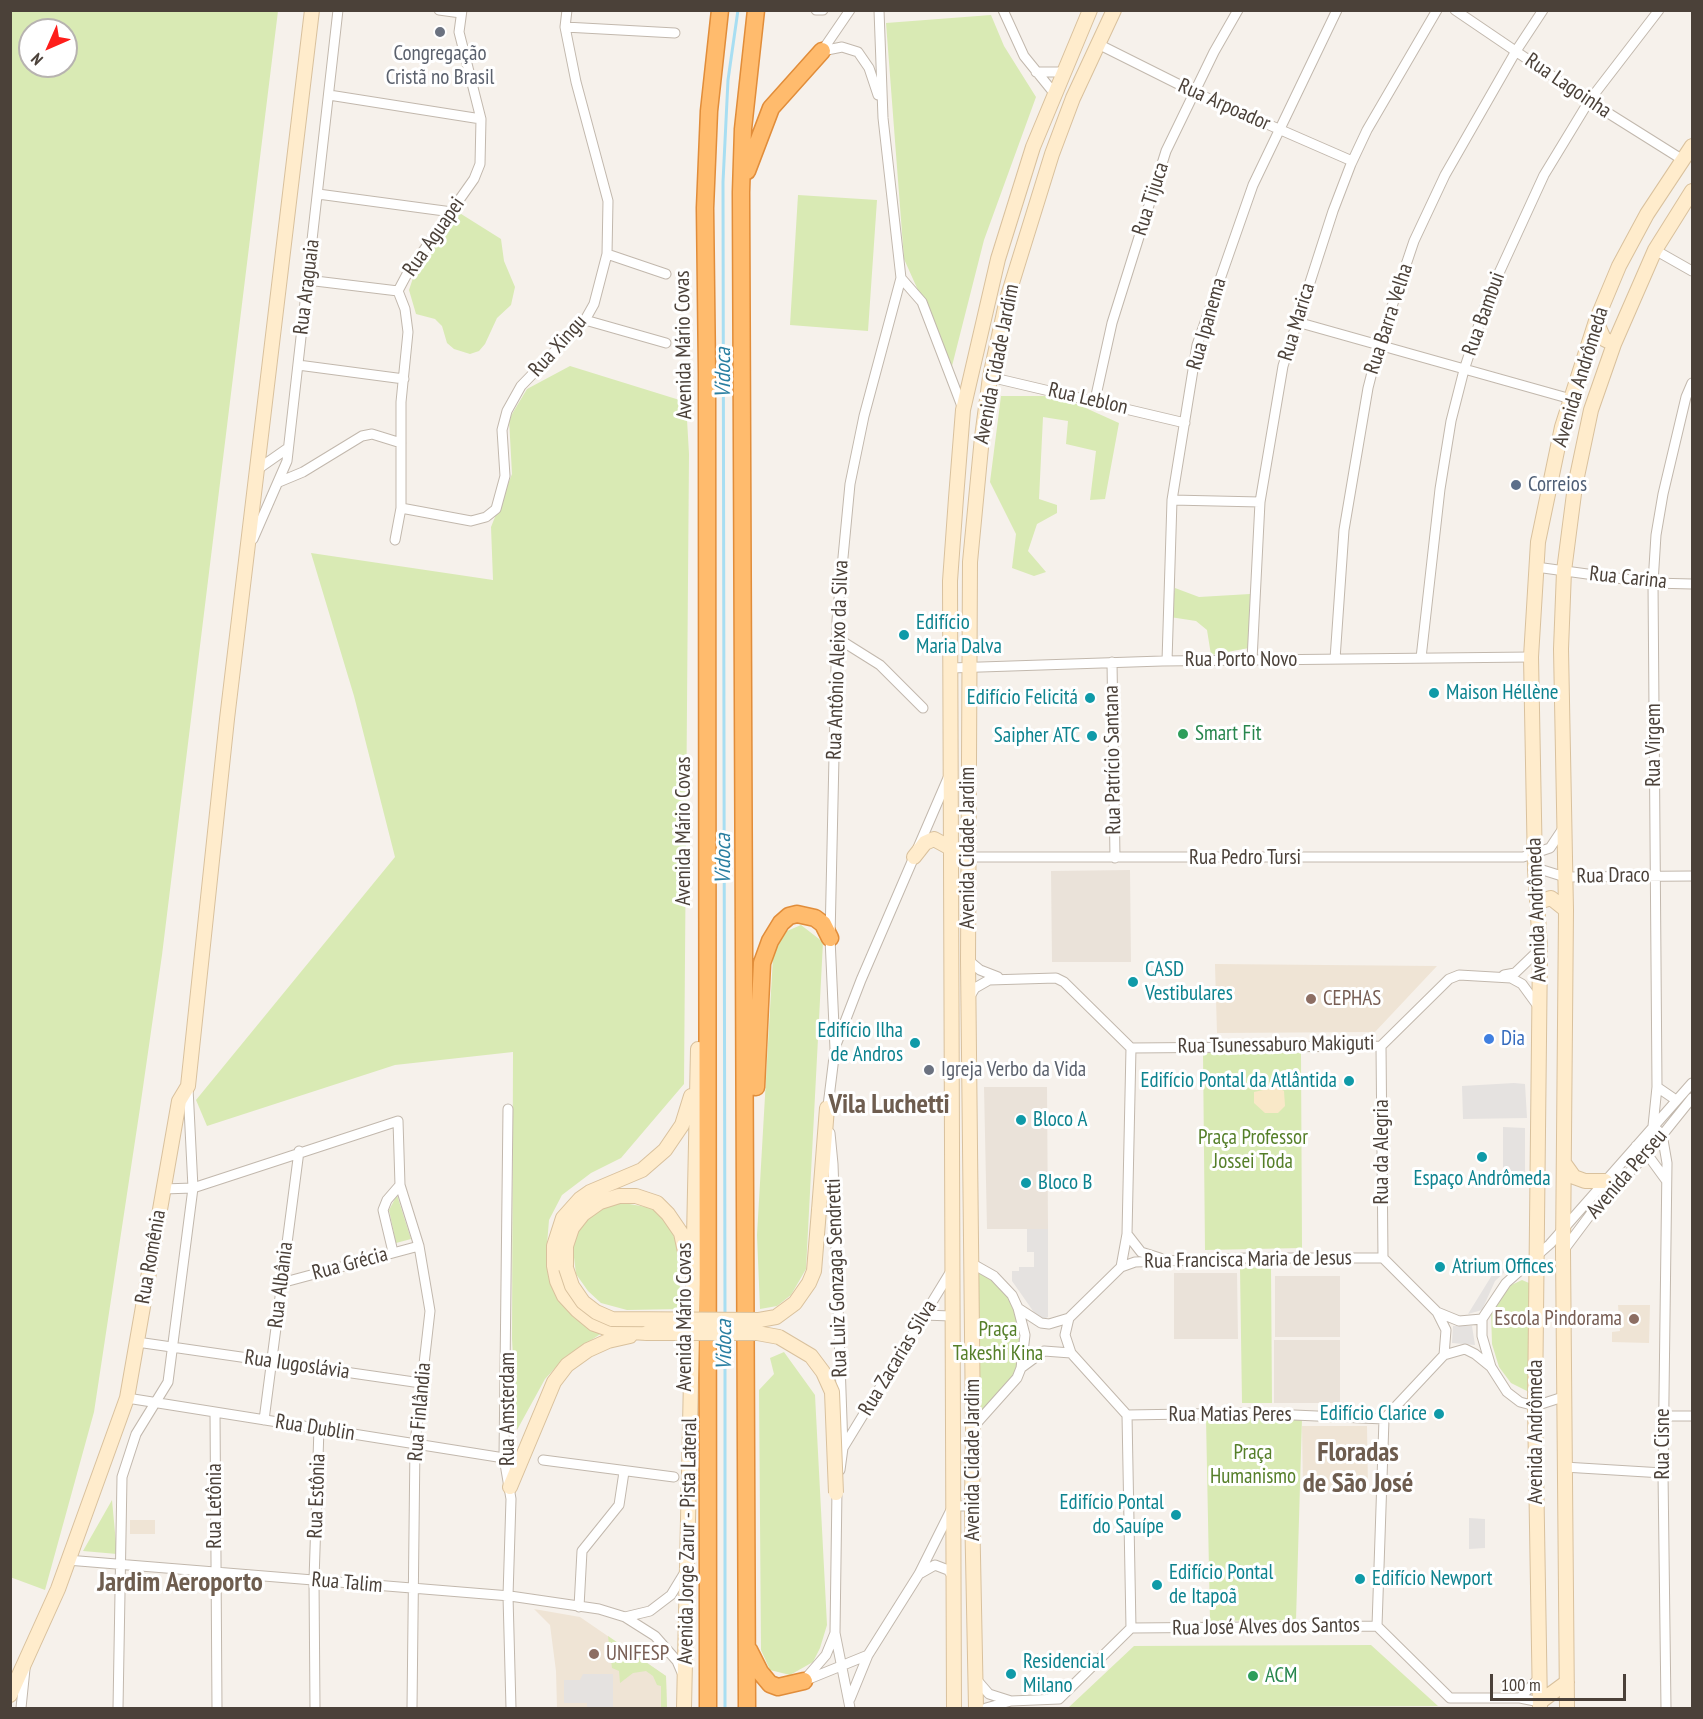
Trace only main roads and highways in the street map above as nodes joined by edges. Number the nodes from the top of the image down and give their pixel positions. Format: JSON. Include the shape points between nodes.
{"nodes":[{"id":1,"x":312,"y":10,"type":"edge"},
{"id":2,"x":720,"y":10,"type":"edge"},
{"id":3,"x":756,"y":10,"type":"edge"},
{"id":4,"x":1090,"y":10,"type":"edge"},
{"id":5,"x":1114,"y":10,"type":"edge"},
{"id":6,"x":822,"y":51,"type":"road end"},
{"id":7,"x":1692,"y":146,"type":"edge"},
{"id":8,"x":1692,"y":191,"type":"edge"},
{"id":9,"x":741,"y":192,"type":"junction"},
{"id":10,"x":1596,"y":321,"type":"junction"},
{"id":11,"x":1614,"y":344,"type":"junction"},
{"id":12,"x":950,"y":848,"type":"junction"},
{"id":13,"x":914,"y":857,"type":"road end"},
{"id":14,"x":967,"y":857,"type":"junction"},
{"id":15,"x":1538,"y":902,"type":"junction"},
{"id":16,"x":1566,"y":910,"type":"junction"},
{"id":17,"x":830,"y":938,"type":"road end"},
{"id":18,"x":706,"y":960,"type":"junction"},
{"id":19,"x":698,"y":1049,"type":"junction"},
{"id":20,"x":826,"y":1108,"type":"road end"},
{"id":21,"x":1564,"y":1163,"type":"junction"},
{"id":22,"x":746,"y":1180,"type":"junction"},
{"id":23,"x":1605,"y":1182,"type":"road end"},
{"id":24,"x":693,"y":1299,"type":"junction"},
{"id":25,"x":647,"y":1333,"type":"junction"},
{"id":26,"x":510,"y":1487,"type":"road end"},
{"id":27,"x":836,"y":1493,"type":"road end"},
{"id":28,"x":747,"y":1647,"type":"junction"},
{"id":29,"x":804,"y":1680,"type":"road end"},
{"id":30,"x":1567,"y":1682,"type":"junction"},
{"id":31,"x":10,"y":1695,"type":"edge"},
{"id":32,"x":1540,"y":1705,"type":"edge"},
{"id":33,"x":684,"y":1708,"type":"edge"},
{"id":34,"x":708,"y":1708,"type":"edge"},
{"id":35,"x":747,"y":1708,"type":"edge"},
{"id":36,"x":954,"y":1708,"type":"edge"},
{"id":37,"x":976,"y":1708,"type":"edge"},
{"id":38,"x":1568,"y":1708,"type":"edge"}],
"edges":[{"from":1,"to":31,"type":"main road","name":"Rua Romênia","via":[[188,1086],[179,1101],[127,1398],[58,1589]]},
{"from":2,"to":18,"type":"highway","name":"Avenida Mário Covas","via":[[709,111],[705,208]]},
{"from":3,"to":9,"type":"highway","via":[[743,129]]},
{"from":4,"to":12,"type":"main road","name":"Avenida Cidade Jardim","via":[[1030,158],[998,259],[963,410],[950,580]]},
{"from":5,"to":14,"type":"main road","name":"Avenida Cidade Jardim","via":[[1056,143],[1017,261],[990,377],[970,562]]},
{"from":6,"to":9,"type":"highway","via":[[771,108]]},
{"from":7,"to":10,"type":"main road","name":"Avenida Andrômeda","via":[[1647,214]]},
{"from":8,"to":11,"type":"main road","name":"Avenida Andrômeda","via":[[1655,250]]},
{"from":9,"to":22,"type":"highway"},
{"from":10,"to":11,"type":"main road","via":[[1604,339]]},
{"from":10,"to":15,"type":"main road","name":"Avenida Andrômeda","via":[[1562,427],[1538,542],[1531,657],[1529,855],[1535,869]]},
{"from":11,"to":16,"type":"main road","name":"Avenida Andrômeda","via":[[1588,421],[1564,571],[1561,649]]},
{"from":12,"to":13,"type":"main road","via":[[934,839]]},
{"from":12,"to":14,"type":"main road"},
{"from":12,"to":36,"type":"main road","name":"Avenida Cidade Jardim"},
{"from":14,"to":37,"type":"main road","name":"Avenida Cidade Jardim"},
{"from":15,"to":16,"type":"main road","via":[[1551,898]]},
{"from":15,"to":32,"type":"main road","name":"Avenida Andrômeda","via":[[1535,1406]]},
{"from":16,"to":21,"type":"main road","name":"Avenida Andrômeda"},
{"from":17,"to":22,"type":"highway","via":[[815,918],[789,916],[765,951],[754,1128]]},
{"from":18,"to":19,"type":"highway"},
{"from":18,"to":34,"type":"highway","name":"Avenida Mário Covas"},
{"from":19,"to":24,"type":"main road","name":"Avenida Jorge Zarur - Pista Lateral"},
{"from":19,"to":25,"type":"main road","via":[[688,1108],[676,1136],[642,1170],[590,1192],[575,1204],[563,1218],[554,1246],[558,1281],[564,1296],[577,1310],[594,1324],[614,1331]]},
{"from":20,"to":24,"type":"main road","bridge":true,"via":[[813,1271],[795,1303],[776,1317],[612,1318],[596,1312],[572,1286],[566,1268],[566,1246],[572,1228],[600,1202],[636,1196],[657,1203],[681,1233]]},
{"from":21,"to":23,"type":"main road","via":[[1574,1177]]},
{"from":21,"to":30,"type":"main road","name":"Avenida Andrômeda"},
{"from":22,"to":28,"type":"highway"},
{"from":24,"to":33,"type":"main road","name":"Avenida Jorge Zarur - Pista Lateral"},
{"from":25,"to":26,"type":"main road","via":[[608,1341],[567,1365],[554,1382]]},
{"from":25,"to":27,"type":"main road","bridge":true,"via":[[757,1333],[779,1337],[811,1356],[832,1392]]},
{"from":28,"to":29,"type":"highway","via":[[770,1684],[778,1687]]},
{"from":28,"to":35,"type":"highway"},
{"from":30,"to":32,"type":"main road"},
{"from":30,"to":38,"type":"main road","name":"Avenida Andrômeda"}]}
